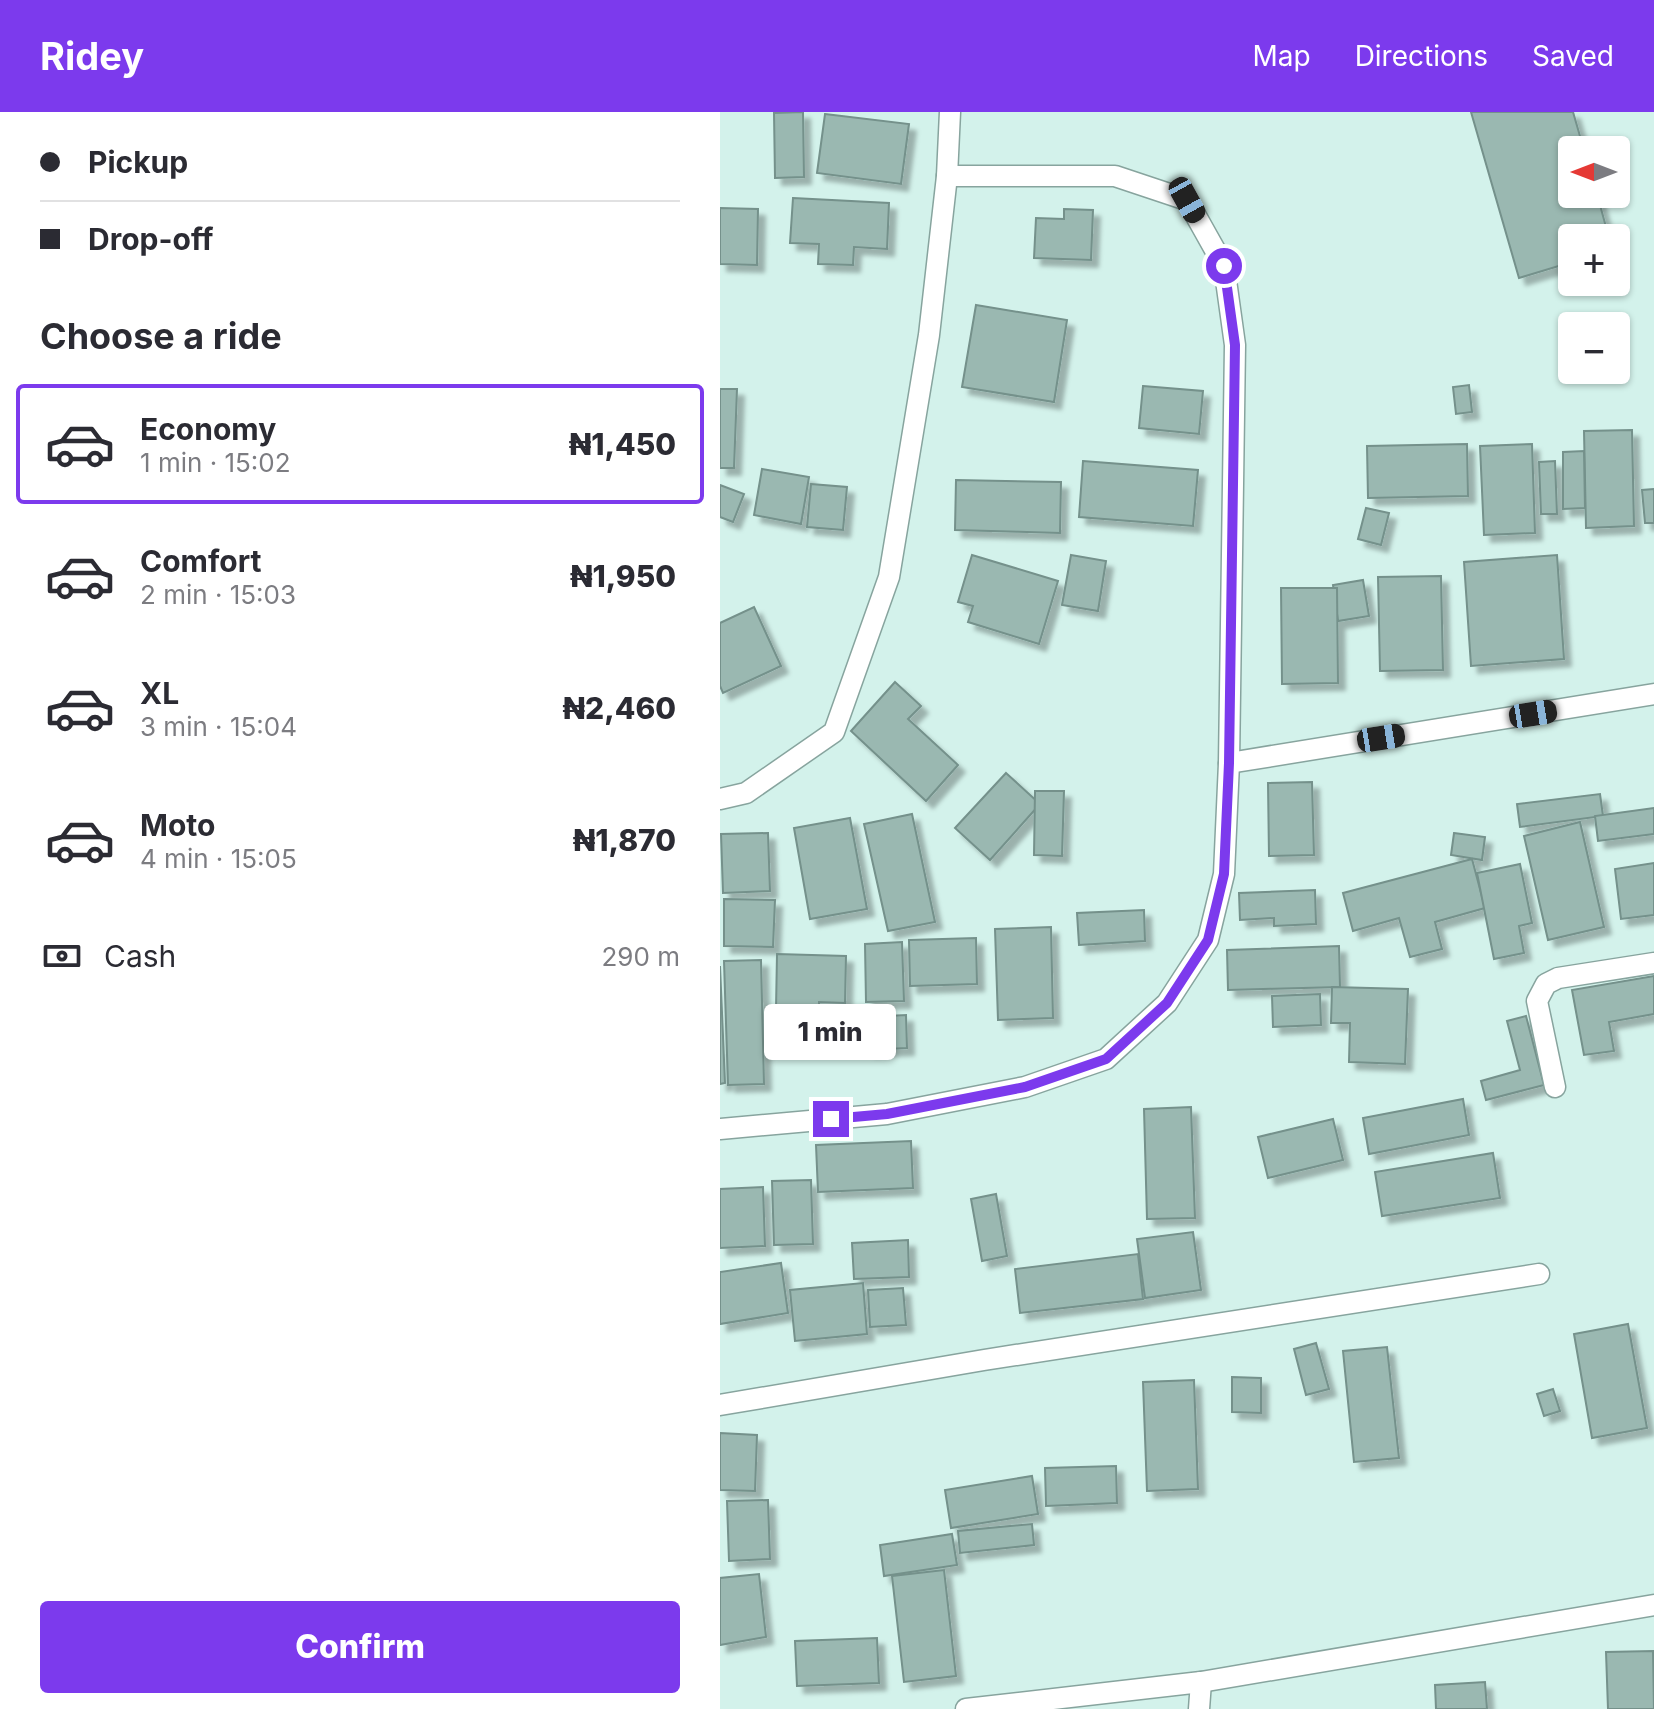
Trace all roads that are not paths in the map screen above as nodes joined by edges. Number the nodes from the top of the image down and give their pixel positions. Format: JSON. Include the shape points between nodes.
{"nodes":[{"id":1,"x":950,"y":112,"type":"edge"},
{"id":2,"x":947,"y":176,"type":"junction"},
{"id":3,"x":1654,"y":694,"type":"edge"},
{"id":4,"x":1229,"y":763,"type":"junction"},
{"id":5,"x":720,"y":799,"type":"edge"},
{"id":6,"x":1654,"y":963,"type":"edge"},
{"id":7,"x":1555,"y":1087,"type":"dead end"},
{"id":8,"x":720,"y":1129,"type":"edge"},
{"id":9,"x":1539,"y":1274,"type":"dead end"},
{"id":10,"x":720,"y":1405,"type":"edge"},
{"id":11,"x":1654,"y":1605,"type":"edge"},
{"id":12,"x":1201,"y":1682,"type":"junction"},
{"id":13,"x":966,"y":1709,"type":"edge"},
{"id":14,"x":1199,"y":1709,"type":"edge"}],
"edges":[{"from":1,"to":2,"type":"street"},
{"from":2,"to":4,"type":"street","via":[[1115,176],[1187,200],[1224,266],[1235,345]]},
{"from":2,"to":5,"type":"street","via":[[929,335],[889,577],[834,732],[746,793]]},
{"from":3,"to":4,"type":"street"},
{"from":4,"to":8,"type":"street","via":[[1224,874],[1208,940],[1167,1003],[1106,1059],[1025,1087],[887,1114]]},
{"from":6,"to":7,"type":"street","via":[[1546,984],[1537,1001]]},
{"from":9,"to":10,"type":"street"},
{"from":11,"to":12,"type":"street"},
{"from":12,"to":13,"type":"street"},
{"from":12,"to":14,"type":"street"}]}
